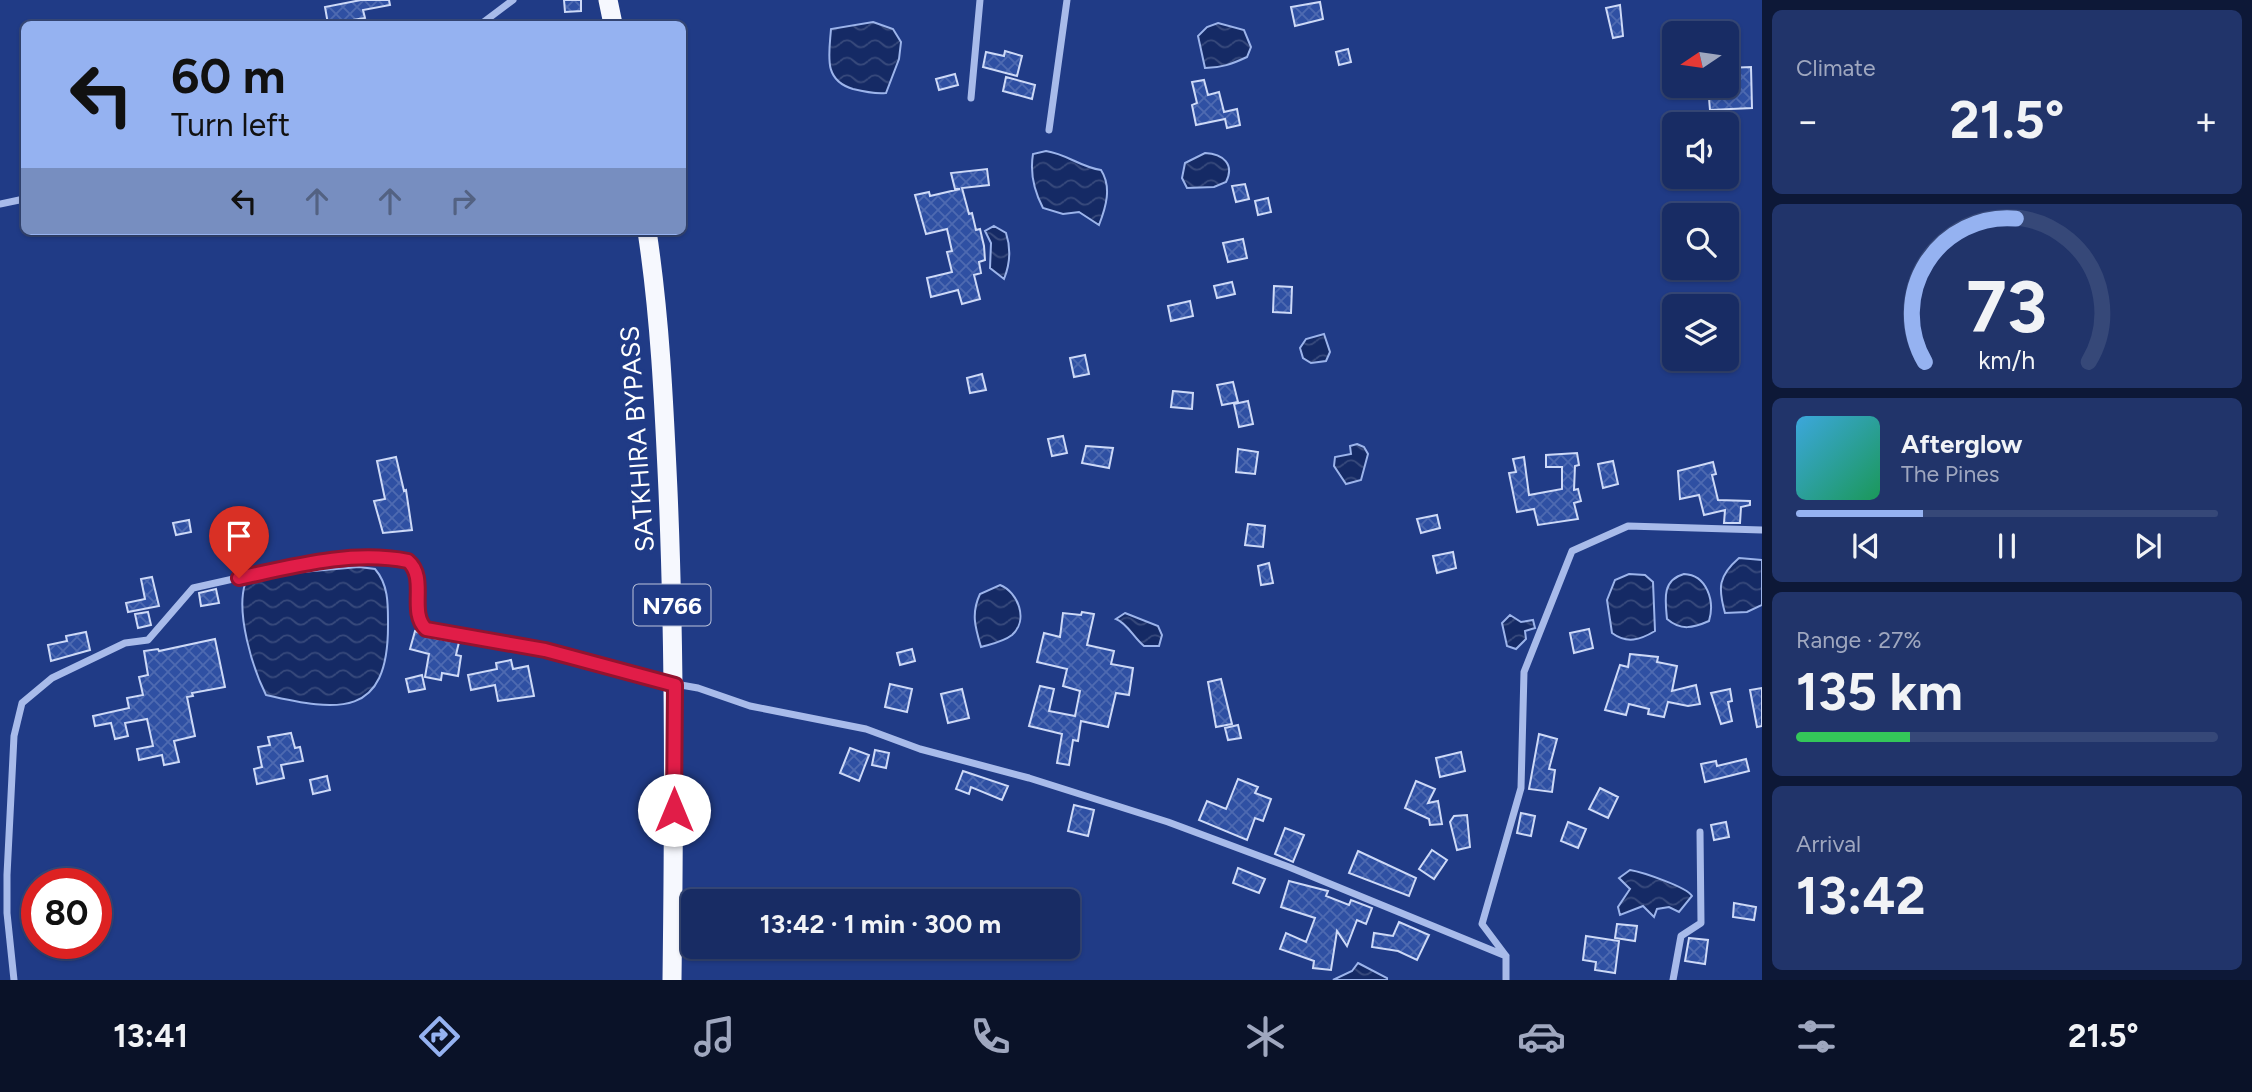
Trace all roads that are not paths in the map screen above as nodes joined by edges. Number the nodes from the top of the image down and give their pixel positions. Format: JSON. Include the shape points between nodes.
{"nodes":[{"id":1,"x":513,"y":0,"type":"edge"},
{"id":2,"x":608,"y":0,"type":"edge"},
{"id":3,"x":980,"y":0,"type":"edge"},
{"id":4,"x":1067,"y":0,"type":"edge"},
{"id":5,"x":485,"y":21,"type":"edge"},
{"id":6,"x":612,"y":21,"type":"edge"},
{"id":7,"x":971,"y":98,"type":"dead end"},
{"id":8,"x":1049,"y":130,"type":"dead end"},
{"id":9,"x":21,"y":200,"type":"edge"},
{"id":10,"x":0,"y":204,"type":"edge"},
{"id":11,"x":647,"y":235,"type":"edge"},
{"id":12,"x":1762,"y":530,"type":"edge"},
{"id":13,"x":675,"y":685,"type":"junction"},
{"id":14,"x":1700,"y":832,"type":"dead end"},
{"id":15,"x":1506,"y":957,"type":"junction"},
{"id":16,"x":13,"y":980,"type":"edge"},
{"id":17,"x":672,"y":980,"type":"edge"},
{"id":18,"x":1506,"y":980,"type":"edge"},
{"id":19,"x":1674,"y":980,"type":"edge"}],
"edges":[{"from":1,"to":5,"type":"street"},
{"from":2,"to":6,"type":"highway"},
{"from":3,"to":7,"type":"street"},
{"from":4,"to":8,"type":"street"},
{"from":9,"to":10,"type":"street"},
{"from":11,"to":13,"type":"highway","name":"SATKHIRA BYPASS","number":"N766","via":[[665,417]]},
{"from":12,"to":15,"type":"street","via":[[1628,526],[1572,551],[1524,672],[1521,788],[1482,924]]},
{"from":13,"to":15,"type":"street","via":[[750,706],[866,729],[1168,822]]},
{"from":13,"to":16,"type":"street","via":[[545,650],[426,629],[418,612],[413,565],[400,560],[365,557],[309,562],[193,588],[148,640],[125,643],[52,678],[22,702],[14,736],[7,875]]},
{"from":13,"to":17,"type":"highway","name":"SATKHIRA BYPASS","number":"N766"},
{"from":14,"to":19,"type":"street","via":[[1701,923],[1681,936]]},
{"from":15,"to":18,"type":"street"}]}
